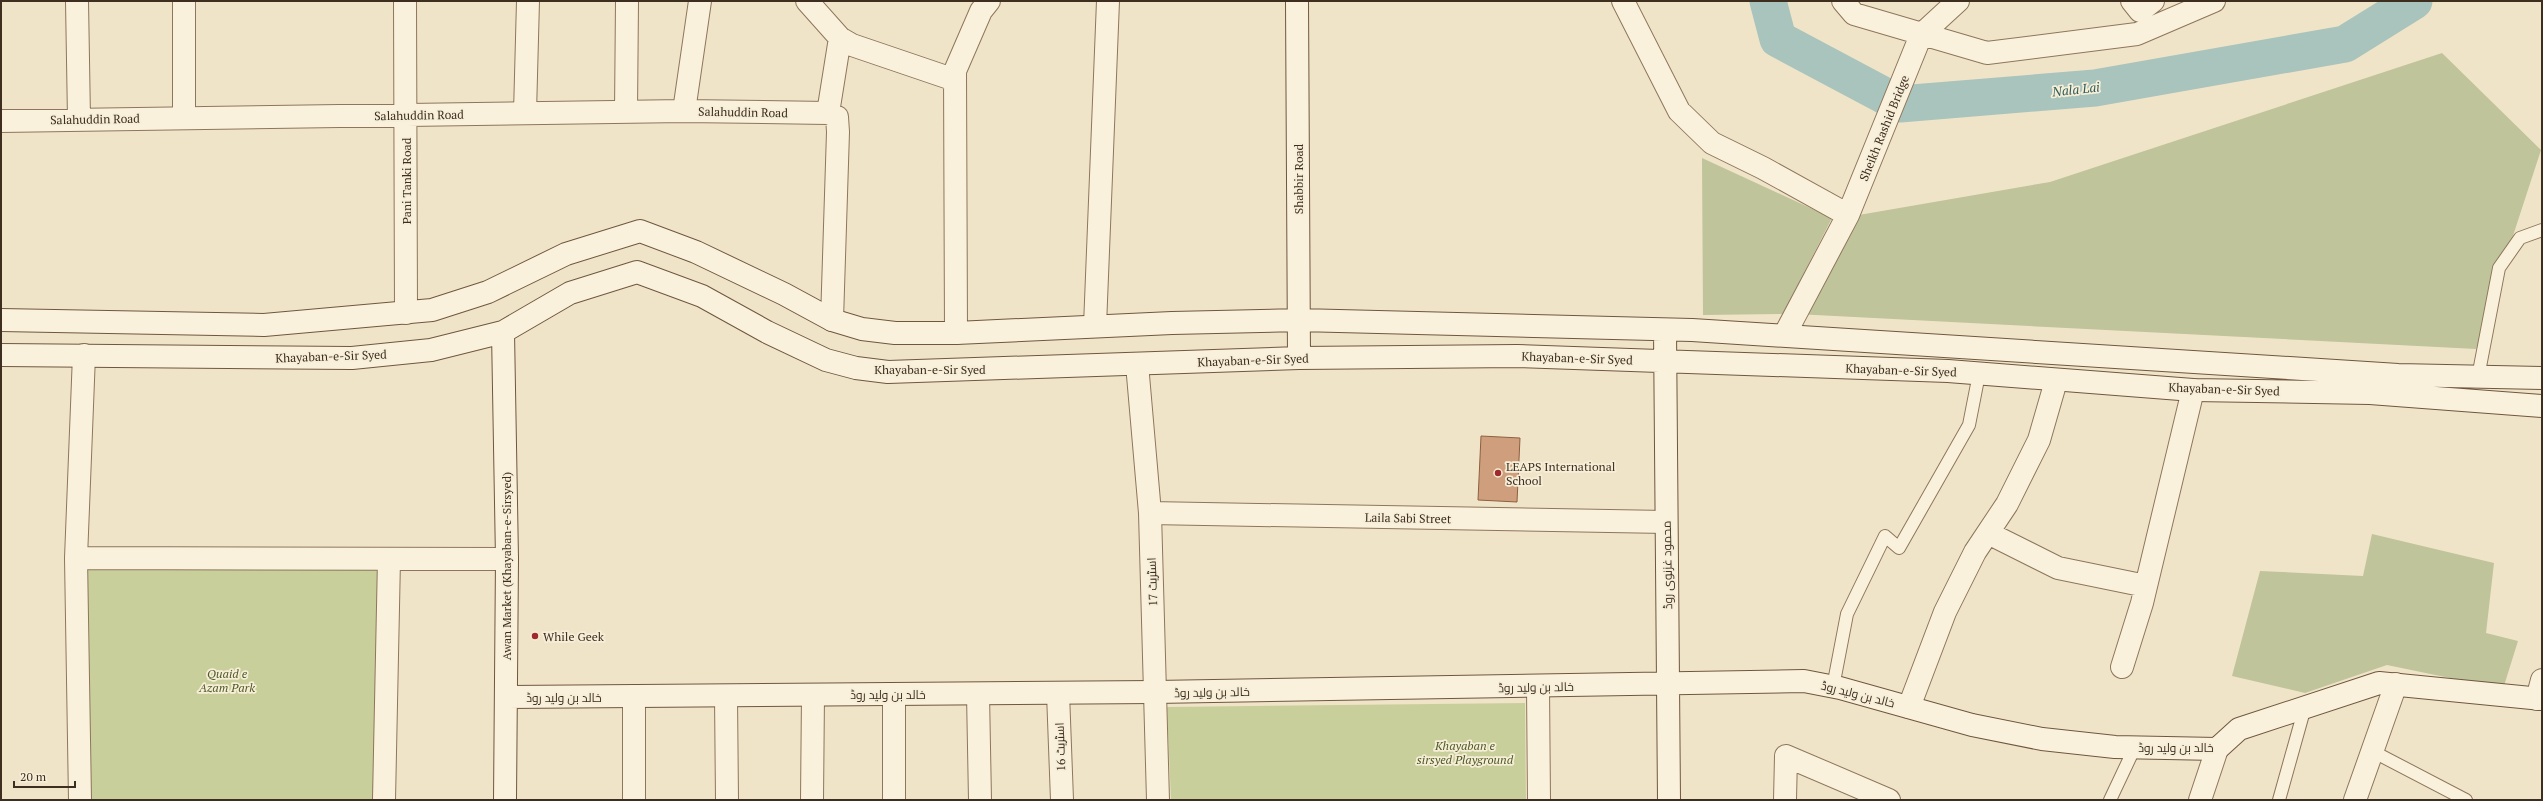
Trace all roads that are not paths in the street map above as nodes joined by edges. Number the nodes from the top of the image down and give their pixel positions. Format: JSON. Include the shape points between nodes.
{"nodes":[{"id":1,"x":77,"y":1,"type":"edge"},
{"id":2,"x":184,"y":1,"type":"edge"},
{"id":3,"x":405,"y":1,"type":"edge"},
{"id":4,"x":528,"y":1,"type":"edge"},
{"id":5,"x":627,"y":1,"type":"edge"},
{"id":6,"x":700,"y":1,"type":"edge"},
{"id":7,"x":807,"y":1,"type":"edge"},
{"id":8,"x":989,"y":1,"type":"edge"},
{"id":9,"x":1108,"y":1,"type":"edge"},
{"id":10,"x":1297,"y":1,"type":"edge"},
{"id":11,"x":1623,"y":1,"type":"edge"},
{"id":12,"x":1844,"y":1,"type":"edge"},
{"id":13,"x":1958,"y":1,"type":"edge"},
{"id":14,"x":2132,"y":1,"type":"edge"},
{"id":15,"x":2153,"y":1,"type":"edge"},
{"id":16,"x":2214,"y":1,"type":"edge"},
{"id":17,"x":840,"y":38,"type":"junction"},
{"id":18,"x":1917,"y":44,"type":"junction"},
{"id":19,"x":955,"y":80,"type":"junction"},
{"id":20,"x":626,"y":112,"type":"junction"},
{"id":21,"x":684,"y":112,"type":"junction"},
{"id":22,"x":525,"y":113,"type":"junction"},
{"id":23,"x":406,"y":115,"type":"junction"},
{"id":24,"x":833,"y":115,"type":"junction"},
{"id":25,"x":184,"y":118,"type":"junction"},
{"id":26,"x":79,"y":119,"type":"junction"},
{"id":27,"x":1,"y":121,"type":"edge"},
{"id":28,"x":1851,"y":209,"type":"junction"},
{"id":29,"x":2542,"y":230,"type":"edge"},
{"id":30,"x":406,"y":313,"type":"junction"},
{"id":31,"x":1,"y":320,"type":"edge"},
{"id":32,"x":832,"y":320,"type":"junction"},
{"id":33,"x":1299,"y":320,"type":"junction"},
{"id":34,"x":1095,"y":326,"type":"junction"},
{"id":35,"x":1665,"y":330,"type":"junction"},
{"id":36,"x":503,"y":332,"type":"junction"},
{"id":37,"x":956,"y":333,"type":"junction"},
{"id":38,"x":1785,"y":334,"type":"junction"},
{"id":39,"x":84,"y":355,"type":"junction"},
{"id":40,"x":1,"y":356,"type":"edge"},
{"id":41,"x":1300,"y":358,"type":"junction"},
{"id":42,"x":1665,"y":361,"type":"junction"},
{"id":43,"x":1137,"y":364,"type":"junction"},
{"id":44,"x":1979,"y":374,"type":"junction"},
{"id":45,"x":2478,"y":377,"type":"junction"},
{"id":46,"x":2542,"y":378,"type":"edge"},
{"id":47,"x":2056,"y":381,"type":"junction"},
{"id":48,"x":2193,"y":390,"type":"junction"},
{"id":49,"x":2542,"y":406,"type":"edge"},
{"id":50,"x":1150,"y":513,"type":"junction"},
{"id":51,"x":1666,"y":522,"type":"junction"},
{"id":52,"x":1988,"y":533,"type":"junction"},
{"id":53,"x":76,"y":558,"type":"junction"},
{"id":54,"x":389,"y":559,"type":"junction"},
{"id":55,"x":507,"y":560,"type":"junction"},
{"id":56,"x":2146,"y":586,"type":"junction"},
{"id":57,"x":2122,"y":667,"type":"dead end"},
{"id":58,"x":2396,"y":684,"type":"junction"},
{"id":59,"x":1669,"y":685,"type":"junction"},
{"id":60,"x":1538,"y":687,"type":"junction"},
{"id":61,"x":1833,"y":687,"type":"junction"},
{"id":62,"x":1155,"y":692,"type":"junction"},
{"id":63,"x":1058,"y":693,"type":"junction"},
{"id":64,"x":2540,"y":693,"type":"edge"},
{"id":65,"x":894,"y":694,"type":"junction"},
{"id":66,"x":978,"y":694,"type":"junction"},
{"id":67,"x":813,"y":695,"type":"junction"},
{"id":68,"x":634,"y":696,"type":"junction"},
{"id":69,"x":726,"y":696,"type":"junction"},
{"id":70,"x":506,"y":697,"type":"junction"},
{"id":71,"x":1909,"y":707,"type":"junction"},
{"id":72,"x":2305,"y":707,"type":"junction"},
{"id":73,"x":2135,"y":747,"type":"junction"},
{"id":74,"x":2217,"y":749,"type":"junction"},
{"id":75,"x":2372,"y":751,"type":"junction"},
{"id":76,"x":80,"y":800,"type":"edge"},
{"id":77,"x":384,"y":800,"type":"edge"},
{"id":78,"x":505,"y":800,"type":"edge"},
{"id":79,"x":634,"y":800,"type":"edge"},
{"id":80,"x":727,"y":800,"type":"edge"},
{"id":81,"x":812,"y":800,"type":"edge"},
{"id":82,"x":894,"y":800,"type":"edge"},
{"id":83,"x":980,"y":800,"type":"edge"},
{"id":84,"x":1062,"y":800,"type":"edge"},
{"id":85,"x":1158,"y":800,"type":"edge"},
{"id":86,"x":1539,"y":800,"type":"edge"},
{"id":87,"x":1670,"y":800,"type":"edge"},
{"id":88,"x":1785,"y":800,"type":"edge"},
{"id":89,"x":1889,"y":800,"type":"edge"},
{"id":90,"x":2110,"y":800,"type":"edge"},
{"id":91,"x":2200,"y":800,"type":"edge"},
{"id":92,"x":2279,"y":800,"type":"edge"},
{"id":93,"x":2355,"y":800,"type":"edge"},
{"id":94,"x":2466,"y":800,"type":"edge"}],
"edges":[{"from":1,"to":26,"type":"street"},
{"from":2,"to":25,"type":"street"},
{"from":3,"to":23,"type":"street","name":"Pani Tanki Road"},
{"from":4,"to":22,"type":"street"},
{"from":5,"to":20,"type":"street"},
{"from":6,"to":21,"type":"street"},
{"from":7,"to":17,"type":"street"},
{"from":8,"to":19,"type":"street","via":[[981,11],[955,71]]},
{"from":9,"to":34,"type":"street"},
{"from":10,"to":33,"type":"street","name":"Shabbir Road"},
{"from":11,"to":28,"type":"street","via":[[1679,111],[1712,143]]},
{"from":12,"to":18,"type":"street","via":[[1854,14]]},
{"from":13,"to":18,"type":"street"},
{"from":14,"to":15,"type":"street","via":[[2140,11]]},
{"from":16,"to":18,"type":"street","via":[[2137,34],[1987,53]]},
{"from":17,"to":19,"type":"street","via":[[868,51]]},
{"from":17,"to":24,"type":"street"},
{"from":18,"to":28,"type":"street","name":"Sheikh Rashid Bridge"},
{"from":19,"to":37,"type":"street"},
{"from":20,"to":21,"type":"street","name":"Salahuddin Road"},
{"from":20,"to":22,"type":"street","name":"Salahuddin Road"},
{"from":21,"to":24,"type":"street","name":"Salahuddin Road"},
{"from":22,"to":23,"type":"street","name":"Salahuddin Road"},
{"from":23,"to":25,"type":"street","name":"Salahuddin Road"},
{"from":23,"to":30,"type":"street","name":"Pani Tanki Road"},
{"from":24,"to":32,"type":"street"},
{"from":25,"to":26,"type":"street","name":"Salahuddin Road"},
{"from":26,"to":27,"type":"street","name":"Salahuddin Road"},
{"from":28,"to":38,"type":"street","name":"Sheikh Rashid Bridge"},
{"from":29,"to":45,"type":"lane","via":[[2520,238],[2499,268]]},
{"from":30,"to":31,"type":"street","name":"Khayaban-e-Sir Syed","via":[[264,324]]},
{"from":30,"to":32,"type":"street","name":"Khayaban-e-Sir Syed","via":[[432,310],[488,292],[566,254],[640,231],[696,252]]},
{"from":32,"to":37,"type":"street","name":"Khayaban-e-Sir Syed","via":[[862,329],[895,334]]},
{"from":33,"to":34,"type":"street","name":"Khayaban-e-Sir Syed"},
{"from":33,"to":35,"type":"street","name":"Khayaban-e-Sir Syed"},
{"from":33,"to":41,"type":"street","name":"Shabbir Road"},
{"from":34,"to":37,"type":"street","name":"Khayaban-e-Sir Syed"},
{"from":35,"to":38,"type":"street","name":"Khayaban-e-Sir Syed"},
{"from":35,"to":42,"type":"street","name":"محمود غزنوی روڈ"},
{"from":36,"to":39,"type":"street","name":"Khayaban-e-Sir Syed","via":[[431,350],[352,358]]},
{"from":36,"to":43,"type":"street","name":"Khayaban-e-Sir Syed","via":[[570,293],[637,272],[702,296],[767,332],[826,360],[856,368],[888,372]]},
{"from":36,"to":55,"type":"street","name":"Awan Market (Khayaban-e-Sirsyed)"},
{"from":38,"to":45,"type":"street","name":"Khayaban-e-Sir Syed","via":[[2398,375]]},
{"from":39,"to":40,"type":"street","name":"Khayaban-e-Sir Syed"},
{"from":39,"to":53,"type":"street"},
{"from":41,"to":42,"type":"street","name":"Khayaban-e-Sir Syed","via":[[1517,356]]},
{"from":41,"to":43,"type":"street","name":"Khayaban-e-Sir Syed"},
{"from":42,"to":44,"type":"street","name":"Khayaban-e-Sir Syed"},
{"from":42,"to":51,"type":"street","name":"محمود غزنوی روڈ"},
{"from":43,"to":50,"type":"street","name":"اسٹریٹ 17"},
{"from":44,"to":47,"type":"street","name":"Khayaban-e-Sir Syed"},
{"from":44,"to":61,"type":"lane","via":[[1968,425],[1899,548],[1885,536],[1847,614]]},
{"from":45,"to":46,"type":"street","name":"Khayaban-e-Sir Syed"},
{"from":47,"to":48,"type":"street","name":"Khayaban-e-Sir Syed"},
{"from":47,"to":52,"type":"street","via":[[2040,440],[2007,504]]},
{"from":48,"to":49,"type":"street","name":"Khayaban-e-Sir Syed","via":[[2370,393]]},
{"from":48,"to":56,"type":"street"},
{"from":50,"to":51,"type":"street","name":"Laila Sabi Street"},
{"from":50,"to":62,"type":"street","name":"اسٹریٹ 17"},
{"from":51,"to":59,"type":"street","name":"محمود غزنوی روڈ"},
{"from":52,"to":56,"type":"street","via":[[2058,568]]},
{"from":52,"to":71,"type":"street","via":[[1946,612]]},
{"from":53,"to":54,"type":"street"},
{"from":53,"to":76,"type":"street"},
{"from":54,"to":55,"type":"street"},
{"from":54,"to":77,"type":"street"},
{"from":55,"to":70,"type":"street","name":"Awan Market (Khayaban-e-Sirsyed)"},
{"from":56,"to":57,"type":"street"},
{"from":58,"to":64,"type":"street","name":"خالد بن ولید روڈ"},
{"from":58,"to":72,"type":"street","name":"خالد بن ولید روڈ","via":[[2379,683]]},
{"from":58,"to":75,"type":"street"},
{"from":59,"to":60,"type":"street","name":"خالد بن ولید روڈ"},
{"from":59,"to":61,"type":"street","name":"خالد بن ولید روڈ","via":[[1804,681]]},
{"from":59,"to":87,"type":"street","name":"محمود غزنوی روڈ"},
{"from":60,"to":62,"type":"street","name":"خالد بن ولید روڈ"},
{"from":60,"to":86,"type":"street"},
{"from":61,"to":71,"type":"street","name":"خالد بن ولید روڈ"},
{"from":62,"to":63,"type":"street","name":"خالد بن ولید روڈ"},
{"from":62,"to":85,"type":"street","name":"اسٹریٹ 17"},
{"from":63,"to":66,"type":"street","name":"خالد بن ولید روڈ"},
{"from":63,"to":84,"type":"street","name":"اسٹریٹ 16"},
{"from":65,"to":66,"type":"street","name":"خالد بن ولید روڈ"},
{"from":65,"to":67,"type":"street","name":"خالد بن ولید روڈ"},
{"from":65,"to":82,"type":"street"},
{"from":66,"to":83,"type":"street"},
{"from":67,"to":69,"type":"street","name":"خالد بن ولید روڈ"},
{"from":67,"to":81,"type":"street"},
{"from":68,"to":69,"type":"street","name":"خالد بن ولید روڈ"},
{"from":68,"to":70,"type":"street","name":"خالد بن ولید روڈ"},
{"from":68,"to":79,"type":"street"},
{"from":69,"to":80,"type":"street"},
{"from":70,"to":78,"type":"street","name":"Awan Market (Khayaban-e-Sirsyed)"},
{"from":71,"to":73,"type":"street","name":"خالد بن ولید روڈ","via":[[1972,725],[2042,739]]},
{"from":72,"to":74,"type":"street","name":"خالد بن ولید روڈ","via":[[2239,729]]},
{"from":72,"to":92,"type":"lane"},
{"from":73,"to":74,"type":"street","name":"خالد بن ولید روڈ"},
{"from":73,"to":90,"type":"lane"},
{"from":74,"to":91,"type":"street"},
{"from":75,"to":93,"type":"street"},
{"from":75,"to":94,"type":"lane"},
{"from":88,"to":89,"type":"street","via":[[1786,756]]}]}
